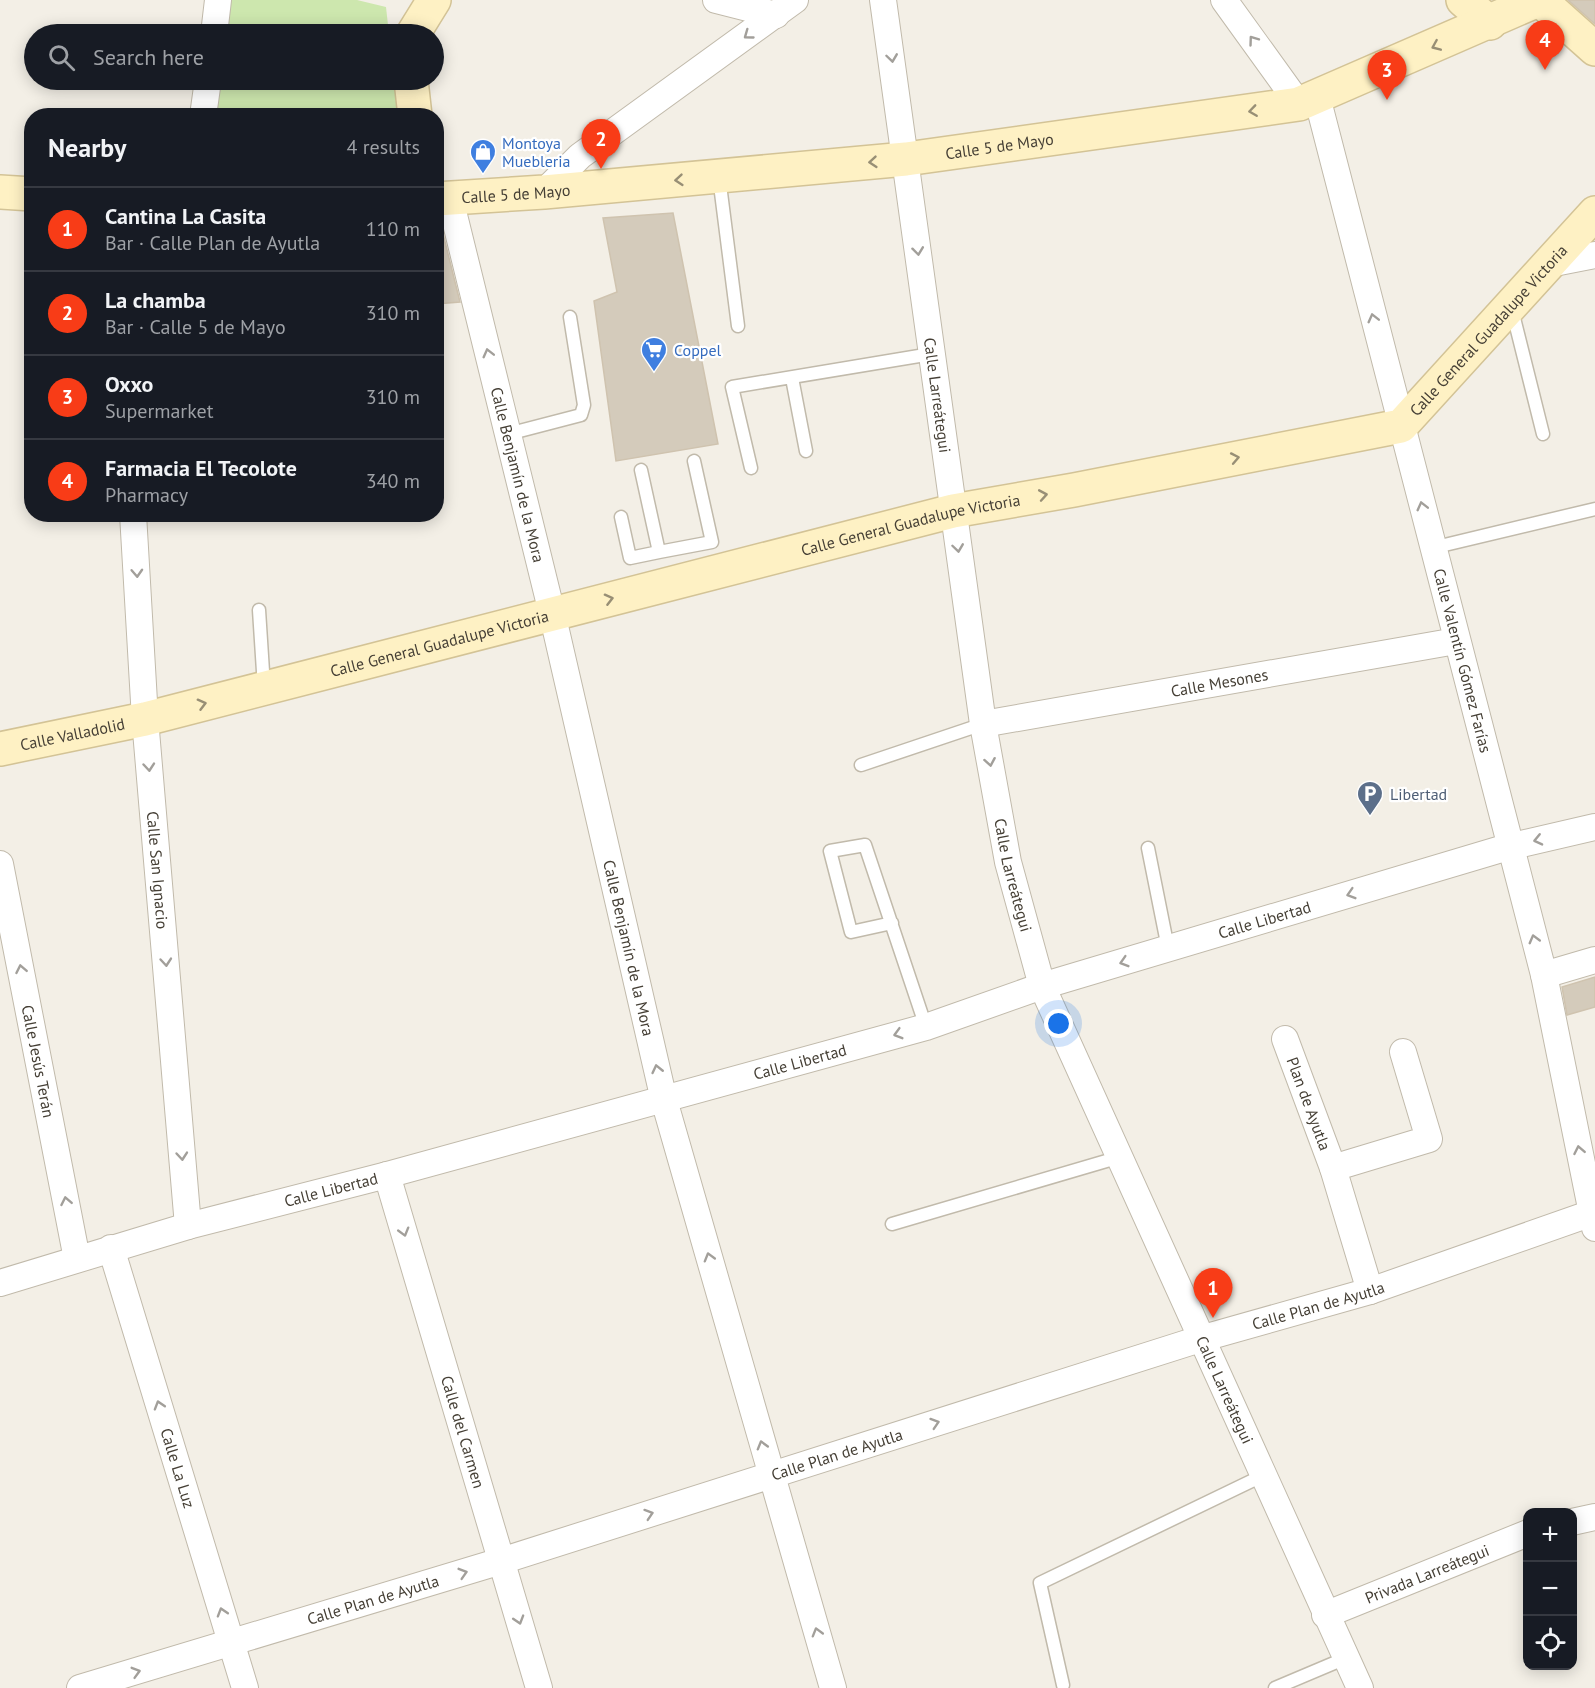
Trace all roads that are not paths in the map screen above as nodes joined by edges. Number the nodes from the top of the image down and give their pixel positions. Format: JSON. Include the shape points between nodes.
{"nodes":[{"id":1,"x":218,"y":0,"type":"edge"},
{"id":2,"x":434,"y":0,"type":"edge"},
{"id":3,"x":716,"y":0,"type":"edge"},
{"id":4,"x":884,"y":0,"type":"edge"},
{"id":5,"x":1224,"y":0,"type":"edge"},
{"id":6,"x":1463,"y":0,"type":"edge"},
{"id":7,"x":1539,"y":0,"type":"edge"},
{"id":8,"x":786,"y":7,"type":"edge"},
{"id":9,"x":1490,"y":23,"type":"junction"},
{"id":10,"x":215,"y":24,"type":"edge"},
{"id":11,"x":419,"y":24,"type":"edge"},
{"id":12,"x":1595,"y":49,"type":"edge"},
{"id":13,"x":206,"y":90,"type":"edge"},
{"id":14,"x":412,"y":90,"type":"edge"},
{"id":15,"x":1308,"y":101,"type":"junction"},
{"id":16,"x":204,"y":108,"type":"edge"},
{"id":17,"x":414,"y":108,"type":"edge"},
{"id":18,"x":906,"y":159,"type":"junction"},
{"id":19,"x":719,"y":177,"type":"junction"},
{"id":20,"x":0,"y":192,"type":"edge"},
{"id":21,"x":544,"y":192,"type":"junction"},
{"id":22,"x":24,"y":194,"type":"edge"},
{"id":23,"x":444,"y":199,"type":"edge"},
{"id":24,"x":444,"y":203,"type":"edge"},
{"id":25,"x":1595,"y":213,"type":"edge"},
{"id":26,"x":1595,"y":255,"type":"edge"},
{"id":27,"x":1549,"y":264,"type":"junction"},
{"id":28,"x":1511,"y":306,"type":"junction"},
{"id":29,"x":570,"y":317,"type":"dead end"},
{"id":30,"x":738,"y":327,"type":"dead end"},
{"id":31,"x":931,"y":354,"type":"junction"},
{"id":32,"x":792,"y":378,"type":"junction"},
{"id":33,"x":1401,"y":426,"type":"junction"},
{"id":34,"x":508,"y":434,"type":"junction"},
{"id":35,"x":1543,"y":434,"type":"dead end"},
{"id":36,"x":806,"y":452,"type":"dead end"},
{"id":37,"x":694,"y":460,"type":"dead end"},
{"id":38,"x":751,"y":468,"type":"dead end"},
{"id":39,"x":641,"y":470,"type":"dead end"},
{"id":40,"x":1595,"y":509,"type":"edge"},
{"id":41,"x":953,"y":511,"type":"junction"},
{"id":42,"x":621,"y":517,"type":"dead end"},
{"id":43,"x":133,"y":522,"type":"edge"},
{"id":44,"x":1432,"y":548,"type":"junction"},
{"id":45,"x":659,"y":552,"type":"junction"},
{"id":46,"x":685,"y":562,"type":"junction"},
{"id":47,"x":259,"y":610,"type":"dead end"},
{"id":48,"x":552,"y":613,"type":"junction"},
{"id":49,"x":1456,"y":641,"type":"junction"},
{"id":50,"x":265,"y":688,"type":"junction"},
{"id":51,"x":145,"y":719,"type":"junction"},
{"id":52,"x":983,"y":724,"type":"junction"},
{"id":53,"x":0,"y":749,"type":"edge"},
{"id":54,"x":861,"y":765,"type":"dead end"},
{"id":55,"x":1595,"y":827,"type":"edge"},
{"id":56,"x":1508,"y":847,"type":"junction"},
{"id":57,"x":1148,"y":848,"type":"dead end"},
{"id":58,"x":0,"y":864,"type":"edge"},
{"id":59,"x":891,"y":923,"type":"junction"},
{"id":60,"x":1168,"y":948,"type":"junction"},
{"id":61,"x":1595,"y":960,"type":"edge"},
{"id":62,"x":1544,"y":975,"type":"junction"},
{"id":63,"x":1042,"y":986,"type":"junction"},
{"id":64,"x":926,"y":1027,"type":"junction"},
{"id":65,"x":1286,"y":1039,"type":"dead end"},
{"id":66,"x":1403,"y":1052,"type":"dead end"},
{"id":67,"x":664,"y":1100,"type":"junction"},
{"id":68,"x":1120,"y":1157,"type":"junction"},
{"id":69,"x":1333,"y":1168,"type":"junction"},
{"id":70,"x":387,"y":1175,"type":"junction"},
{"id":71,"x":1593,"y":1221,"type":"edge"},
{"id":72,"x":892,"y":1224,"type":"dead end"},
{"id":73,"x":188,"y":1226,"type":"junction"},
{"id":74,"x":111,"y":1248,"type":"junction"},
{"id":75,"x":77,"y":1258,"type":"junction"},
{"id":76,"x":0,"y":1283,"type":"edge"},
{"id":77,"x":1370,"y":1291,"type":"junction"},
{"id":78,"x":1200,"y":1339,"type":"junction"},
{"id":79,"x":770,"y":1475,"type":"junction"},
{"id":80,"x":1264,"y":1475,"type":"junction"},
{"id":81,"x":1595,"y":1517,"type":"edge"},
{"id":82,"x":1577,"y":1521,"type":"edge"},
{"id":83,"x":1523,"y":1535,"type":"edge"},
{"id":84,"x":501,"y":1561,"type":"junction"},
{"id":85,"x":1325,"y":1615,"type":"junction"},
{"id":86,"x":232,"y":1644,"type":"junction"},
{"id":87,"x":1346,"y":1658,"type":"junction"},
{"id":88,"x":1063,"y":1684,"type":"dead end"},
{"id":89,"x":80,"y":1688,"type":"edge"},
{"id":90,"x":245,"y":1688,"type":"edge"},
{"id":91,"x":539,"y":1688,"type":"edge"},
{"id":92,"x":833,"y":1688,"type":"edge"},
{"id":93,"x":1275,"y":1688,"type":"edge"},
{"id":94,"x":1360,"y":1688,"type":"edge"}],
"edges":[{"from":1,"to":10,"type":"street"},
{"from":2,"to":11,"type":"street"},
{"from":3,"to":8,"type":"street"},
{"from":4,"to":18,"type":"street","name":"Calle Larreátegui","one_way":true},
{"from":15,"to":5,"type":"street","one_way":true},
{"from":6,"to":9,"type":"street"},
{"from":7,"to":9,"type":"street","name":"Calle 5 de Mayo"},
{"from":7,"to":12,"type":"street"},
{"from":8,"to":21,"type":"street","one_way":true,"via":[[580,156]]},
{"from":9,"to":15,"type":"street","name":"Calle 5 de Mayo","one_way":true},
{"from":13,"to":16,"type":"street"},
{"from":14,"to":17,"type":"street"},
{"from":15,"to":18,"type":"street","name":"Calle 5 de Mayo","one_way":true},
{"from":33,"to":15,"type":"street","name":"Calle Valentín Gómez Farías","one_way":true},
{"from":18,"to":19,"type":"street","name":"Calle 5 de Mayo","one_way":true},
{"from":18,"to":31,"type":"street","name":"Calle Larreátegui","one_way":true},
{"from":19,"to":21,"type":"street","name":"Calle 5 de Mayo","one_way":true},
{"from":19,"to":30,"type":"lane"},
{"from":20,"to":22,"type":"street"},
{"from":21,"to":23,"type":"street","name":"Calle 5 de Mayo"},
{"from":34,"to":24,"type":"street","name":"Calle Benjamín de la Mora","one_way":true},
{"from":25,"to":27,"type":"street","name":"Calle General Guadalupe Victoria"},
{"from":26,"to":27,"type":"street"},
{"from":27,"to":28,"type":"street","name":"Calle General Guadalupe Victoria"},
{"from":28,"to":33,"type":"street","name":"Calle General Guadalupe Victoria"},
{"from":28,"to":35,"type":"lane"},
{"from":29,"to":34,"type":"lane","via":[[584,405],[581,415]]},
{"from":31,"to":32,"type":"lane"},
{"from":31,"to":41,"type":"street","name":"Calle Larreátegui"},
{"from":32,"to":36,"type":"lane"},
{"from":32,"to":38,"type":"lane","via":[[732,387]]},
{"from":41,"to":33,"type":"street","name":"Calle General Guadalupe Victoria","one_way":true},
{"from":44,"to":33,"type":"street","name":"Calle Valentín Gómez Farías","one_way":true},
{"from":34,"to":48,"type":"street","name":"Calle Benjamín de la Mora"},
{"from":37,"to":46,"type":"lane","via":[[712,542]]},
{"from":39,"to":45,"type":"lane"},
{"from":40,"to":44,"type":"lane"},
{"from":41,"to":46,"type":"street","name":"Calle General Guadalupe Victoria"},
{"from":41,"to":52,"type":"street","name":"Calle Larreátegui","one_way":true},
{"from":42,"to":45,"type":"lane","via":[[630,558]]},
{"from":43,"to":51,"type":"street","name":"Calle San Ignacio","one_way":true},
{"from":44,"to":49,"type":"street","name":"Calle Valentín Gómez Farías"},
{"from":45,"to":46,"type":"lane"},
{"from":48,"to":46,"type":"street","name":"Calle General Guadalupe Victoria","one_way":true},
{"from":47,"to":50,"type":"lane"},
{"from":48,"to":50,"type":"street","name":"Calle General Guadalupe Victoria"},
{"from":67,"to":48,"type":"street","name":"Calle Benjamín de la Mora","one_way":true},
{"from":49,"to":52,"type":"street","name":"Calle Mesones"},
{"from":49,"to":56,"type":"street","name":"Calle Valentín Gómez Farías"},
{"from":51,"to":50,"type":"street","name":"Calle General Guadalupe Victoria","one_way":true},
{"from":51,"to":53,"type":"street","name":"Calle Valladolid"},
{"from":51,"to":73,"type":"street","name":"Calle San Ignacio","one_way":true},
{"from":52,"to":54,"type":"lane"},
{"from":52,"to":63,"type":"street","name":"Calle Larreátegui","one_way":true,"via":[[1008,862]]},
{"from":55,"to":56,"type":"street","name":"Calle Libertad","one_way":true},
{"from":56,"to":60,"type":"street","name":"Calle Libertad","one_way":true},
{"from":62,"to":56,"type":"street","name":"Calle Valentín Gómez Farías","one_way":true},
{"from":57,"to":60,"type":"lane"},
{"from":75,"to":58,"type":"street","name":"Calle Jesús Terán","one_way":true},
{"from":59,"to":59,"type":"lane","via":[[865,844],[830,851],[851,932]]},
{"from":59,"to":64,"type":"lane"},
{"from":60,"to":63,"type":"street","name":"Calle Libertad","one_way":true},
{"from":61,"to":62,"type":"street"},
{"from":71,"to":62,"type":"street","name":"Calle Valentín Gómez Farías","one_way":true},
{"from":63,"to":64,"type":"street","name":"Calle Libertad"},
{"from":63,"to":68,"type":"street","name":"Calle Larreátegui"},
{"from":64,"to":67,"type":"street","name":"Calle Libertad","one_way":true},
{"from":65,"to":69,"type":"street","name":"Plan de Ayutla"},
{"from":66,"to":69,"type":"street","name":"Plan de Ayutla","via":[[1430,1139]]},
{"from":67,"to":70,"type":"street","name":"Calle Libertad"},
{"from":79,"to":67,"type":"street","name":"Calle Benjamín de la Mora","one_way":true},
{"from":68,"to":72,"type":"lane"},
{"from":68,"to":78,"type":"street","name":"Calle Larreátegui"},
{"from":69,"to":77,"type":"street","name":"Plan de Ayutla"},
{"from":70,"to":73,"type":"street","name":"Calle Libertad"},
{"from":70,"to":84,"type":"street","name":"Calle del Carmen","one_way":true},
{"from":71,"to":77,"type":"street","name":"Calle Plan de Ayutla"},
{"from":73,"to":74,"type":"street","name":"Calle Libertad"},
{"from":74,"to":75,"type":"street","name":"Calle Libertad"},
{"from":86,"to":74,"type":"street","name":"Calle La Luz","one_way":true},
{"from":75,"to":76,"type":"street","name":"Calle Libertad"},
{"from":77,"to":78,"type":"street","name":"Calle Plan de Ayutla"},
{"from":79,"to":78,"type":"street","name":"Calle Plan de Ayutla","one_way":true},
{"from":78,"to":80,"type":"street","name":"Calle Larreátegui"},
{"from":84,"to":79,"type":"street","name":"Calle Plan de Ayutla","one_way":true},
{"from":92,"to":79,"type":"street","name":"Calle Benjamín de la Mora","one_way":true},
{"from":80,"to":85,"type":"street","name":"Calle Larreátegui"},
{"from":80,"to":88,"type":"lane","via":[[1040,1583]]},
{"from":81,"to":82,"type":"street"},
{"from":83,"to":85,"type":"street","name":"Privada Larreátegui"},
{"from":86,"to":84,"type":"street","name":"Calle Plan de Ayutla","one_way":true},
{"from":84,"to":91,"type":"street","name":"Calle del Carmen","one_way":true},
{"from":85,"to":87,"type":"street","name":"Calle Larreátegui"},
{"from":89,"to":86,"type":"street","name":"Calle Plan de Ayutla","one_way":true},
{"from":86,"to":90,"type":"street","name":"Calle La Luz"},
{"from":87,"to":93,"type":"lane"},
{"from":87,"to":94,"type":"street","name":"Calle Larreátegui"}]}
